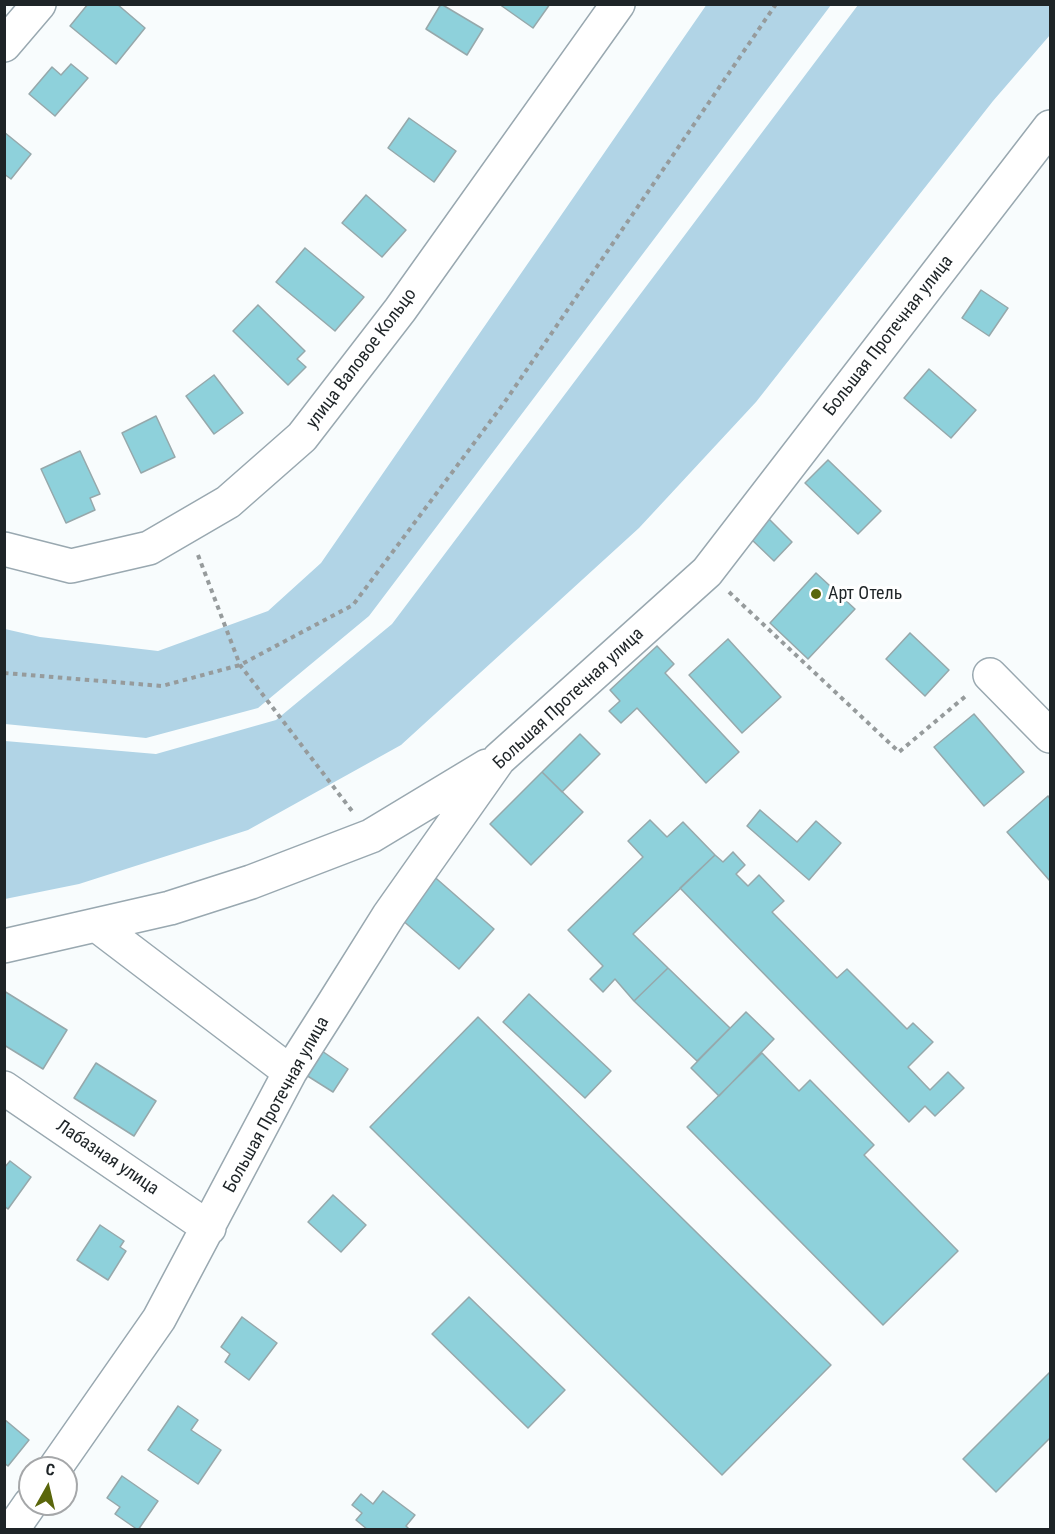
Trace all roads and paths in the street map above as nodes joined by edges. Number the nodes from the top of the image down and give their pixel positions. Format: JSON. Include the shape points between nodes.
{"nodes":[{"id":1,"x":39,"y":4,"type":"edge"},
{"id":2,"x":618,"y":4,"type":"edge"},
{"id":3,"x":776,"y":4,"type":"edge"},
{"id":4,"x":4,"y":45,"type":"edge"},
{"id":5,"x":1050,"y":127,"type":"edge"},
{"id":6,"x":187,"y":526,"type":"junction"},
{"id":7,"x":4,"y":549,"type":"edge"},
{"id":8,"x":707,"y":572,"type":"junction"},
{"id":9,"x":240,"y":665,"type":"junction"},
{"id":10,"x":4,"y":673,"type":"edge"},
{"id":11,"x":990,"y":675,"type":"joint"},
{"id":12,"x":1050,"y":736,"type":"edge"},
{"id":13,"x":499,"y":759,"type":"junction"},
{"id":14,"x":371,"y":836,"type":"junction"},
{"id":15,"x":98,"y":926,"type":"junction"},
{"id":16,"x":4,"y":946,"type":"edge"},
{"id":17,"x":290,"y":1072,"type":"junction"},
{"id":18,"x":4,"y":1088,"type":"edge"},
{"id":19,"x":209,"y":1228,"type":"junction"},
{"id":20,"x":63,"y":1456,"type":"edge"},
{"id":21,"x":22,"y":1516,"type":"edge"},
{"id":22,"x":12,"y":1530,"type":"edge"}],
"edges":[{"from":1,"to":4,"type":"street"},
{"from":2,"to":6,"type":"street","name":"улица Валовое Кольцо","via":[[400,310],[302,437],[228,502]]},
{"from":3,"to":9,"type":"path","via":[[504,403],[353,605]]},
{"from":5,"to":8,"type":"street","name":"Большая Протечная улица"},
{"from":6,"to":7,"type":"street","name":"улица Валовое Кольцо","via":[[149,548],[71,566]]},
{"from":6,"to":9,"type":"path"},
{"from":8,"to":11,"type":"path","via":[[899,752]]},
{"from":8,"to":13,"type":"street","name":"Большая Протечная улица"},
{"from":9,"to":10,"type":"path","via":[[162,687]]},
{"from":9,"to":14,"type":"path"},
{"from":11,"to":12,"type":"street"},
{"from":13,"to":14,"type":"street"},
{"from":13,"to":17,"type":"street","name":"Большая Протечная улица","via":[[389,915]]},
{"from":14,"to":15,"type":"street","via":[[241,886],[170,909]]},
{"from":15,"to":16,"type":"street"},
{"from":15,"to":17,"type":"street"},
{"from":17,"to":19,"type":"street","name":"Большая Протечная улица"},
{"from":18,"to":19,"type":"street","name":"Лабазная улица"},
{"from":19,"to":20,"type":"street","name":"Большая Протечная улица","via":[[159,1319]]},
{"from":21,"to":22,"type":"street"}]}
